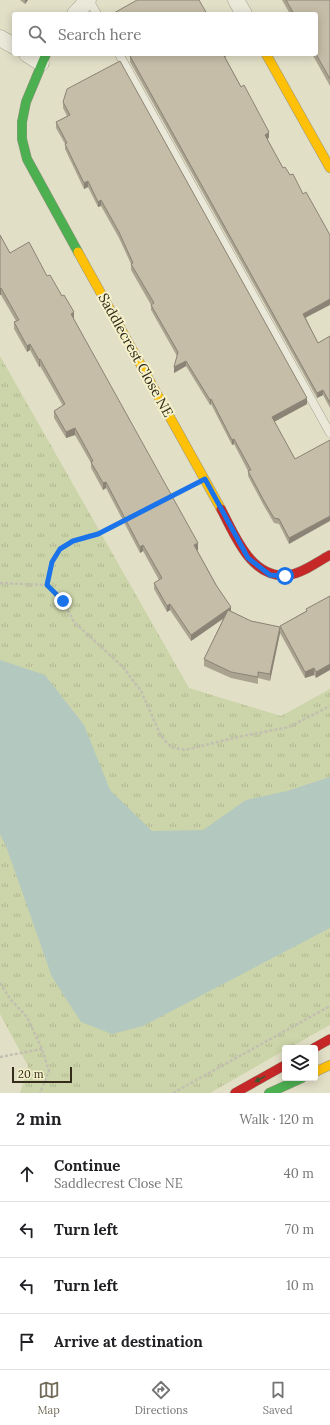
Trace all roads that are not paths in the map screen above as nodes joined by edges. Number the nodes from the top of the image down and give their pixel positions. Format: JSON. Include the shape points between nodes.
{"nodes":[{"id":1,"x":88,"y":0,"type":"edge"},
{"id":2,"x":236,"y":0,"type":"edge"},
{"id":3,"x":77,"y":12,"type":"edge"},
{"id":4,"x":96,"y":12,"type":"edge"},
{"id":5,"x":243,"y":12,"type":"edge"},
{"id":6,"x":0,"y":38,"type":"edge"},
{"id":7,"x":12,"y":45,"type":"edge"},
{"id":8,"x":120,"y":56,"type":"edge"},
{"id":9,"x":267,"y":56,"type":"edge"},
{"id":10,"x":44,"y":58,"type":"edge"},
{"id":11,"x":330,"y":168,"type":"edge"},
{"id":12,"x":330,"y":433,"type":"edge"},
{"id":13,"x":330,"y":555,"type":"edge"},
{"id":14,"x":330,"y":1039,"type":"edge"},
{"id":15,"x":318,"y":1046,"type":"edge"},
{"id":16,"x":330,"y":1065,"type":"edge"},
{"id":17,"x":282,"y":1067,"type":"edge"},
{"id":18,"x":318,"y":1071,"type":"edge"},
{"id":19,"x":295,"y":1081,"type":"edge"},
{"id":20,"x":235,"y":1093,"type":"edge"},
{"id":21,"x":269,"y":1093,"type":"edge"}],
"edges":[{"from":1,"to":3,"type":"street"},
{"from":1,"to":4,"type":"lane"},
{"from":2,"to":5,"type":"street"},
{"from":6,"to":7,"type":"street"},
{"from":8,"to":12,"type":"lane"},
{"from":9,"to":11,"type":"street"},
{"from":10,"to":13,"type":"street","name":"Saddlecrest Close NE","via":[[31,87],[22,125],[22,144],[27,159],[248,558],[270,575],[285,576],[299,572]]},
{"from":14,"to":15,"type":"street"},
{"from":16,"to":18,"type":"street"},
{"from":17,"to":20,"type":"street","one_way":true},
{"from":19,"to":21,"type":"street"}]}
